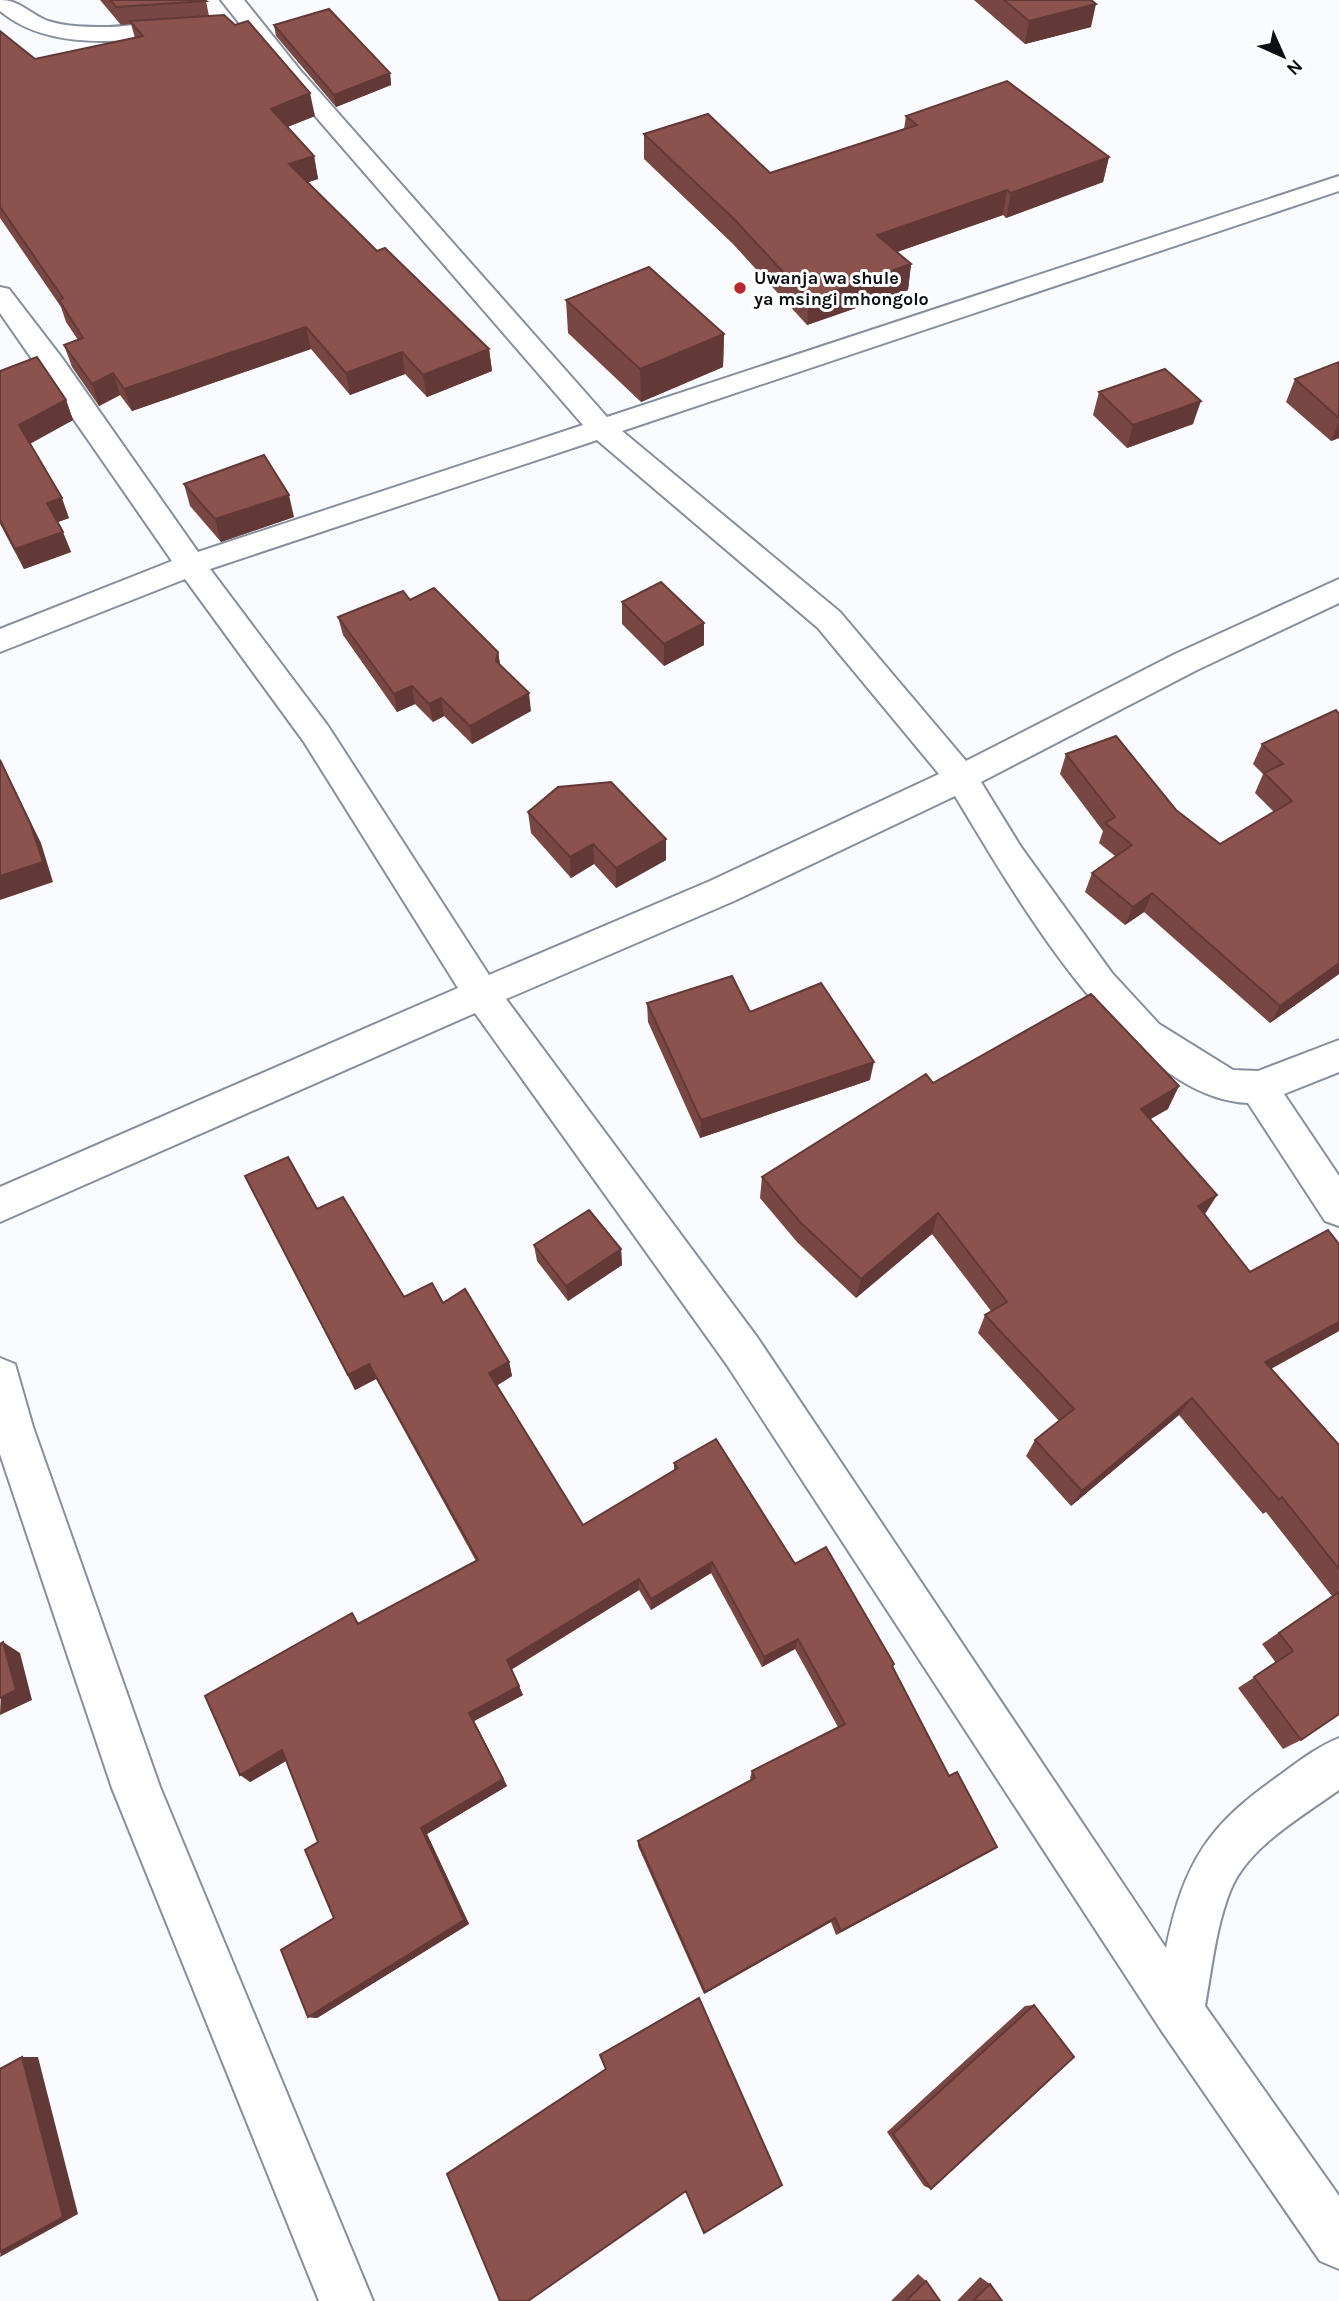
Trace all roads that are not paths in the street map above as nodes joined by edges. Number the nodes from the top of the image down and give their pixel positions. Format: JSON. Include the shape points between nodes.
{"nodes":[{"id":1,"x":1,"y":0,"type":"edge"},
{"id":2,"x":232,"y":0,"type":"edge"},
{"id":3,"x":254,"y":26,"type":"junction"},
{"id":4,"x":228,"y":27,"type":"edge"},
{"id":5,"x":202,"y":28,"type":"edge"},
{"id":6,"x":1339,"y":183,"type":"edge"},
{"id":7,"x":0,"y":295,"type":"edge"},
{"id":8,"x":603,"y":430,"type":"junction"},
{"id":9,"x":191,"y":565,"type":"junction"},
{"id":10,"x":1339,"y":590,"type":"edge"},
{"id":11,"x":0,"y":642,"type":"edge"},
{"id":12,"x":961,"y":778,"type":"junction"},
{"id":13,"x":481,"y":993,"type":"junction"},
{"id":14,"x":1339,"y":1056,"type":"edge"},
{"id":15,"x":1259,"y":1087,"type":"junction"},
{"id":16,"x":0,"y":1205,"type":"edge"},
{"id":17,"x":1339,"y":1209,"type":"edge"},
{"id":18,"x":0,"y":1378,"type":"edge"},
{"id":19,"x":1339,"y":1762,"type":"edge"},
{"id":20,"x":1179,"y":2012,"type":"junction"},
{"id":21,"x":1339,"y":2242,"type":"edge"},
{"id":22,"x":346,"y":2301,"type":"edge"}],
"edges":[{"from":1,"to":5,"type":"street","via":[[22,18],[80,34]]},
{"from":2,"to":3,"type":"street"},
{"from":3,"to":4,"type":"street"},
{"from":3,"to":8,"type":"street"},
{"from":6,"to":8,"type":"street"},
{"from":7,"to":9,"type":"street","via":[[39,367]]},
{"from":8,"to":9,"type":"street"},
{"from":8,"to":12,"type":"street","via":[[829,620]]},
{"from":9,"to":11,"type":"street"},
{"from":9,"to":13,"type":"street","via":[[316,734]]},
{"from":10,"to":12,"type":"street","via":[[1186,662]]},
{"from":12,"to":13,"type":"street","via":[[722,891]]},
{"from":12,"to":15,"type":"street","via":[[1099,983],[1146,1035],[1228,1086]]},
{"from":13,"to":16,"type":"street"},
{"from":13,"to":20,"type":"street","via":[[741,1350]]},
{"from":14,"to":15,"type":"street"},
{"from":15,"to":17,"type":"street"},
{"from":18,"to":22,"type":"street","via":[[12,1427],[136,1788]]},
{"from":19,"to":20,"type":"street","via":[[1252,1827],[1215,1869],[1198,1918]]},
{"from":20,"to":21,"type":"street"}]}
